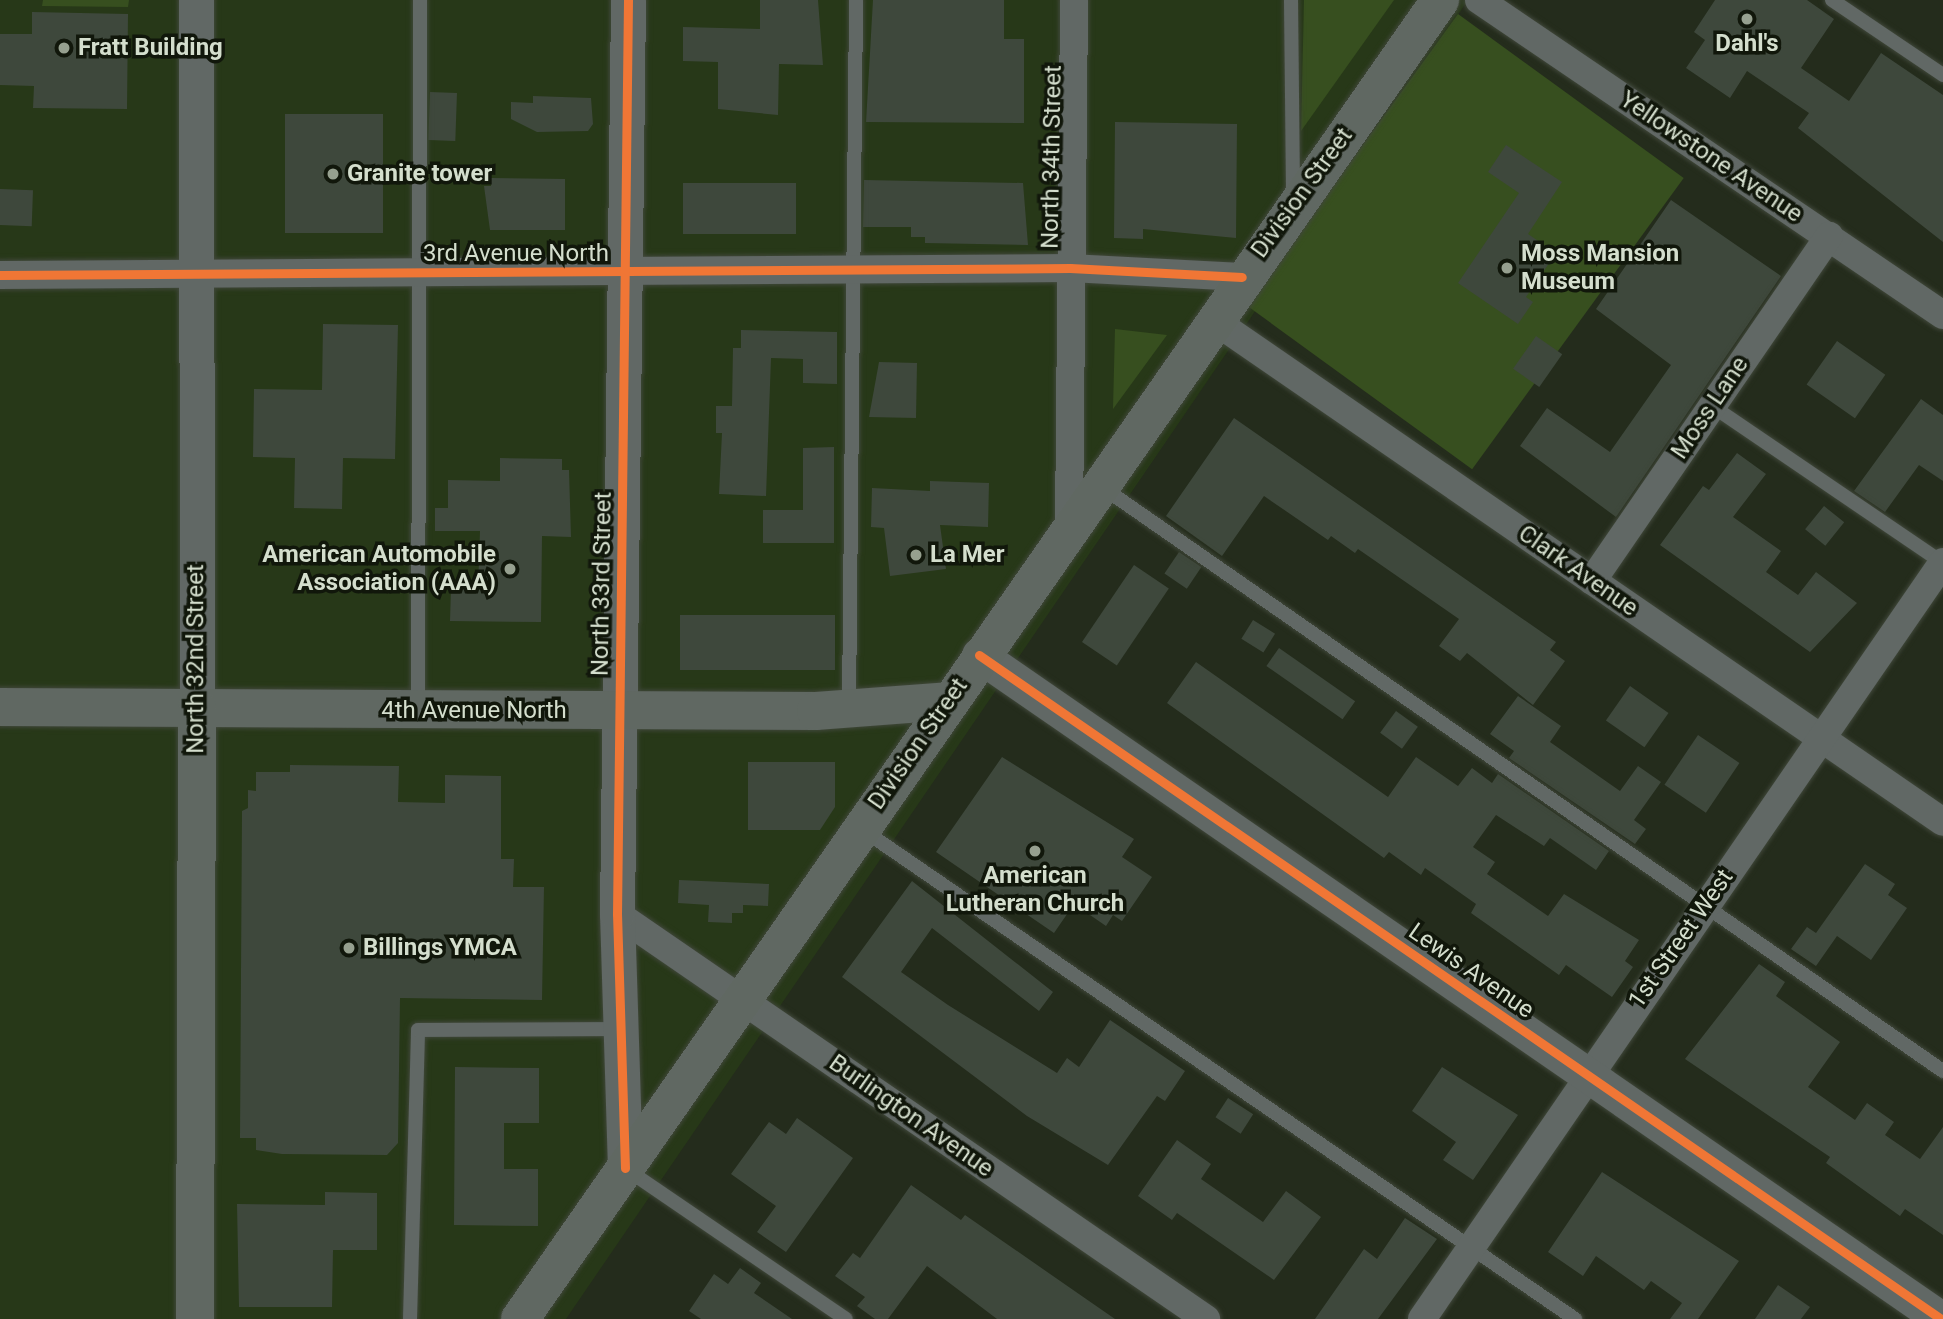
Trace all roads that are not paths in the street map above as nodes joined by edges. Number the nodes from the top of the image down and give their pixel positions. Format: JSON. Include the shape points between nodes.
{"nodes":[{"id":1,"x":196,"y":0,"type":"edge"},
{"id":2,"x":420,"y":0,"type":"edge"},
{"id":3,"x":628,"y":0,"type":"edge"},
{"id":4,"x":856,"y":0,"type":"edge"},
{"id":5,"x":1074,"y":0,"type":"edge"},
{"id":6,"x":1291,"y":0,"type":"edge"},
{"id":7,"x":1440,"y":0,"type":"edge"},
{"id":8,"x":1479,"y":0,"type":"edge"},
{"id":9,"x":1832,"y":0,"type":"edge"},
{"id":10,"x":1943,"y":75,"type":"edge"},
{"id":11,"x":1293,"y":205,"type":"junction"},
{"id":12,"x":1829,"y":236,"type":"junction"},
{"id":13,"x":1070,"y":268,"type":"junction"},
{"id":14,"x":853,"y":270,"type":"junction"},
{"id":15,"x":628,"y":272,"type":"junction"},
{"id":16,"x":421,"y":274,"type":"junction"},
{"id":17,"x":0,"y":275,"type":"edge"},
{"id":18,"x":195,"y":275,"type":"junction"},
{"id":19,"x":1242,"y":277,"type":"junction"},
{"id":20,"x":1943,"y":315,"type":"edge"},
{"id":21,"x":1212,"y":319,"type":"junction"},
{"id":22,"x":1712,"y":406,"type":"junction"},
{"id":23,"x":1098,"y":485,"type":"junction"},
{"id":24,"x":1069,"y":525,"type":"junction"},
{"id":25,"x":1943,"y":562,"type":"edge"},
{"id":26,"x":1592,"y":581,"type":"junction"},
{"id":27,"x":979,"y":656,"type":"junction"},
{"id":28,"x":948,"y":701,"type":"junction"},
{"id":29,"x":0,"y":707,"type":"edge"},
{"id":30,"x":197,"y":708,"type":"junction"},
{"id":31,"x":849,"y":709,"type":"junction"},
{"id":32,"x":618,"y":711,"type":"junction"},
{"id":33,"x":418,"y":712,"type":"junction"},
{"id":34,"x":1821,"y":738,"type":"junction"},
{"id":35,"x":1943,"y":822,"type":"edge"},
{"id":36,"x":860,"y":828,"type":"junction"},
{"id":37,"x":1704,"y":907,"type":"junction"},
{"id":38,"x":617,"y":914,"type":"junction"},
{"id":39,"x":741,"y":999,"type":"junction"},
{"id":40,"x":621,"y":1029,"type":"junction"},
{"id":41,"x":1943,"y":1071,"type":"edge"},
{"id":42,"x":1587,"y":1075,"type":"junction"},
{"id":43,"x":625,"y":1168,"type":"junction"},
{"id":44,"x":1471,"y":1248,"type":"junction"},
{"id":45,"x":195,"y":1319,"type":"edge"},
{"id":46,"x":410,"y":1319,"type":"edge"},
{"id":47,"x":520,"y":1319,"type":"edge"},
{"id":48,"x":846,"y":1319,"type":"edge"},
{"id":49,"x":1206,"y":1319,"type":"edge"},
{"id":50,"x":1422,"y":1319,"type":"edge"},
{"id":51,"x":1575,"y":1319,"type":"edge"},
{"id":52,"x":1941,"y":1319,"type":"edge"}],
"edges":[{"from":1,"to":18,"type":"street","name":"North 32nd Street"},
{"from":2,"to":16,"type":"lane"},
{"from":3,"to":15,"type":"street","name":"North 33rd Street"},
{"from":4,"to":14,"type":"lane"},
{"from":5,"to":13,"type":"street","name":"North 34th Street"},
{"from":6,"to":11,"type":"lane"},
{"from":7,"to":11,"type":"main road","name":"Division Street"},
{"from":8,"to":12,"type":"street","name":"Yellowstone Avenue"},
{"from":9,"to":10,"type":"lane"},
{"from":11,"to":19,"type":"main road","name":"Division Street"},
{"from":12,"to":20,"type":"street","name":"Yellowstone Avenue"},
{"from":12,"to":22,"type":"street","name":"Moss Lane"},
{"from":13,"to":14,"type":"street","name":"3rd Avenue North"},
{"from":13,"to":19,"type":"street","name":"3rd Avenue North"},
{"from":13,"to":24,"type":"street","name":"North 34th Street"},
{"from":14,"to":15,"type":"street","name":"3rd Avenue North"},
{"from":14,"to":31,"type":"lane"},
{"from":15,"to":16,"type":"street","name":"3rd Avenue North"},
{"from":15,"to":32,"type":"street","name":"North 33rd Street"},
{"from":16,"to":18,"type":"street","name":"3rd Avenue North"},
{"from":16,"to":33,"type":"lane"},
{"from":17,"to":18,"type":"street","name":"3rd Avenue North"},
{"from":18,"to":30,"type":"street","name":"North 32nd Street"},
{"from":19,"to":21,"type":"main road","name":"Division Street"},
{"from":21,"to":23,"type":"main road","name":"Division Street"},
{"from":21,"to":26,"type":"street","name":"Clark Avenue"},
{"from":22,"to":25,"type":"lane"},
{"from":22,"to":26,"type":"street","name":"Moss Lane"},
{"from":23,"to":24,"type":"main road","name":"Division Street"},
{"from":23,"to":37,"type":"lane"},
{"from":24,"to":27,"type":"main road","name":"Division Street"},
{"from":25,"to":34,"type":"street","name":"1st Street West"},
{"from":26,"to":34,"type":"street","name":"Clark Avenue"},
{"from":27,"to":28,"type":"main road","name":"Division Street"},
{"from":27,"to":42,"type":"street","name":"Lewis Avenue"},
{"from":28,"to":31,"type":"main road","name":"4th Avenue North"},
{"from":28,"to":36,"type":"main road","name":"Division Street"},
{"from":29,"to":30,"type":"main road","name":"4th Avenue North"},
{"from":30,"to":33,"type":"main road","name":"4th Avenue North"},
{"from":30,"to":45,"type":"main road","name":"North 32nd Street"},
{"from":31,"to":32,"type":"main road","name":"4th Avenue North"},
{"from":32,"to":33,"type":"main road","name":"4th Avenue North"},
{"from":32,"to":38,"type":"street","name":"North 33rd Street"},
{"from":34,"to":35,"type":"street","name":"Clark Avenue"},
{"from":34,"to":37,"type":"street","name":"1st Street West"},
{"from":36,"to":39,"type":"main road","name":"Division Street"},
{"from":36,"to":44,"type":"lane"},
{"from":37,"to":41,"type":"lane"},
{"from":37,"to":42,"type":"street","name":"1st Street West"},
{"from":38,"to":39,"type":"street","name":"Burlington Avenue"},
{"from":38,"to":40,"type":"street","name":"North 33rd Street"},
{"from":39,"to":43,"type":"main road","name":"Division Street"},
{"from":39,"to":49,"type":"street","name":"Burlington Avenue"},
{"from":40,"to":43,"type":"street","name":"North 33rd Street"},
{"from":40,"to":46,"type":"lane","via":[[418,1030]]},
{"from":42,"to":44,"type":"street","name":"1st Street West"},
{"from":42,"to":52,"type":"street","name":"Lewis Avenue"},
{"from":43,"to":47,"type":"main road","name":"Division Street"},
{"from":43,"to":48,"type":"lane"},
{"from":44,"to":50,"type":"street","name":"1st Street West"},
{"from":44,"to":51,"type":"lane"}]}
